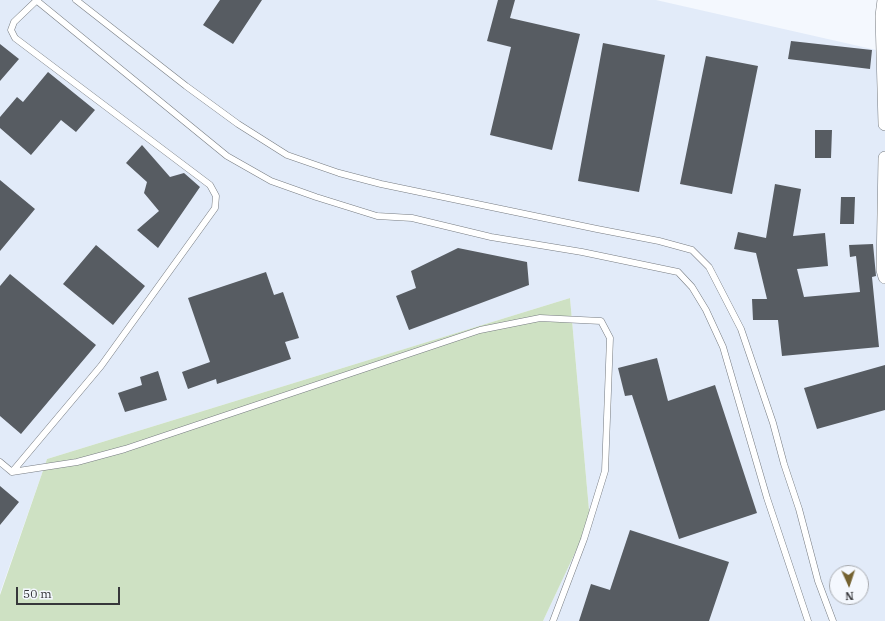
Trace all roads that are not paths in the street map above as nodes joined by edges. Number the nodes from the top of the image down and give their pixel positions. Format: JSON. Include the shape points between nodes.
{"nodes":[{"id":1,"x":37,"y":0,"type":"edge"},
{"id":2,"x":76,"y":0,"type":"edge"},
{"id":3,"x":884,"y":0,"type":"edge"},
{"id":4,"x":884,"y":60,"type":"edge"},
{"id":5,"x":885,"y":124,"type":"edge"},
{"id":6,"x":885,"y":158,"type":"edge"},
{"id":7,"x":884,"y":223,"type":"edge"},
{"id":8,"x":885,"y":277,"type":"edge"},
{"id":9,"x":0,"y":462,"type":"edge"},
{"id":10,"x":12,"y":472,"type":"junction"},
{"id":11,"x":553,"y":621,"type":"edge"},
{"id":12,"x":808,"y":621,"type":"edge"},
{"id":13,"x":833,"y":621,"type":"edge"}],
"edges":[{"from":1,"to":10,"type":"lane","via":[[14,22],[11,30],[15,38],[210,185],[216,196],[215,208],[101,366]]},
{"from":1,"to":12,"type":"lane","via":[[227,156],[272,180],[377,216],[412,218],[491,237],[678,272],[692,287],[706,310],[723,347],[767,498]]},
{"from":2,"to":13,"type":"lane","via":[[209,103],[287,155],[381,184],[692,250],[709,267],[741,329],[757,372],[818,581]]},
{"from":3,"to":4,"type":"street"},
{"from":4,"to":5,"type":"street"},
{"from":6,"to":7,"type":"street"},
{"from":7,"to":8,"type":"street"},
{"from":9,"to":10,"type":"lane"},
{"from":10,"to":11,"type":"lane","via":[[77,462],[125,449],[480,330],[540,318],[601,322],[610,338],[605,471],[584,539]]}]}
